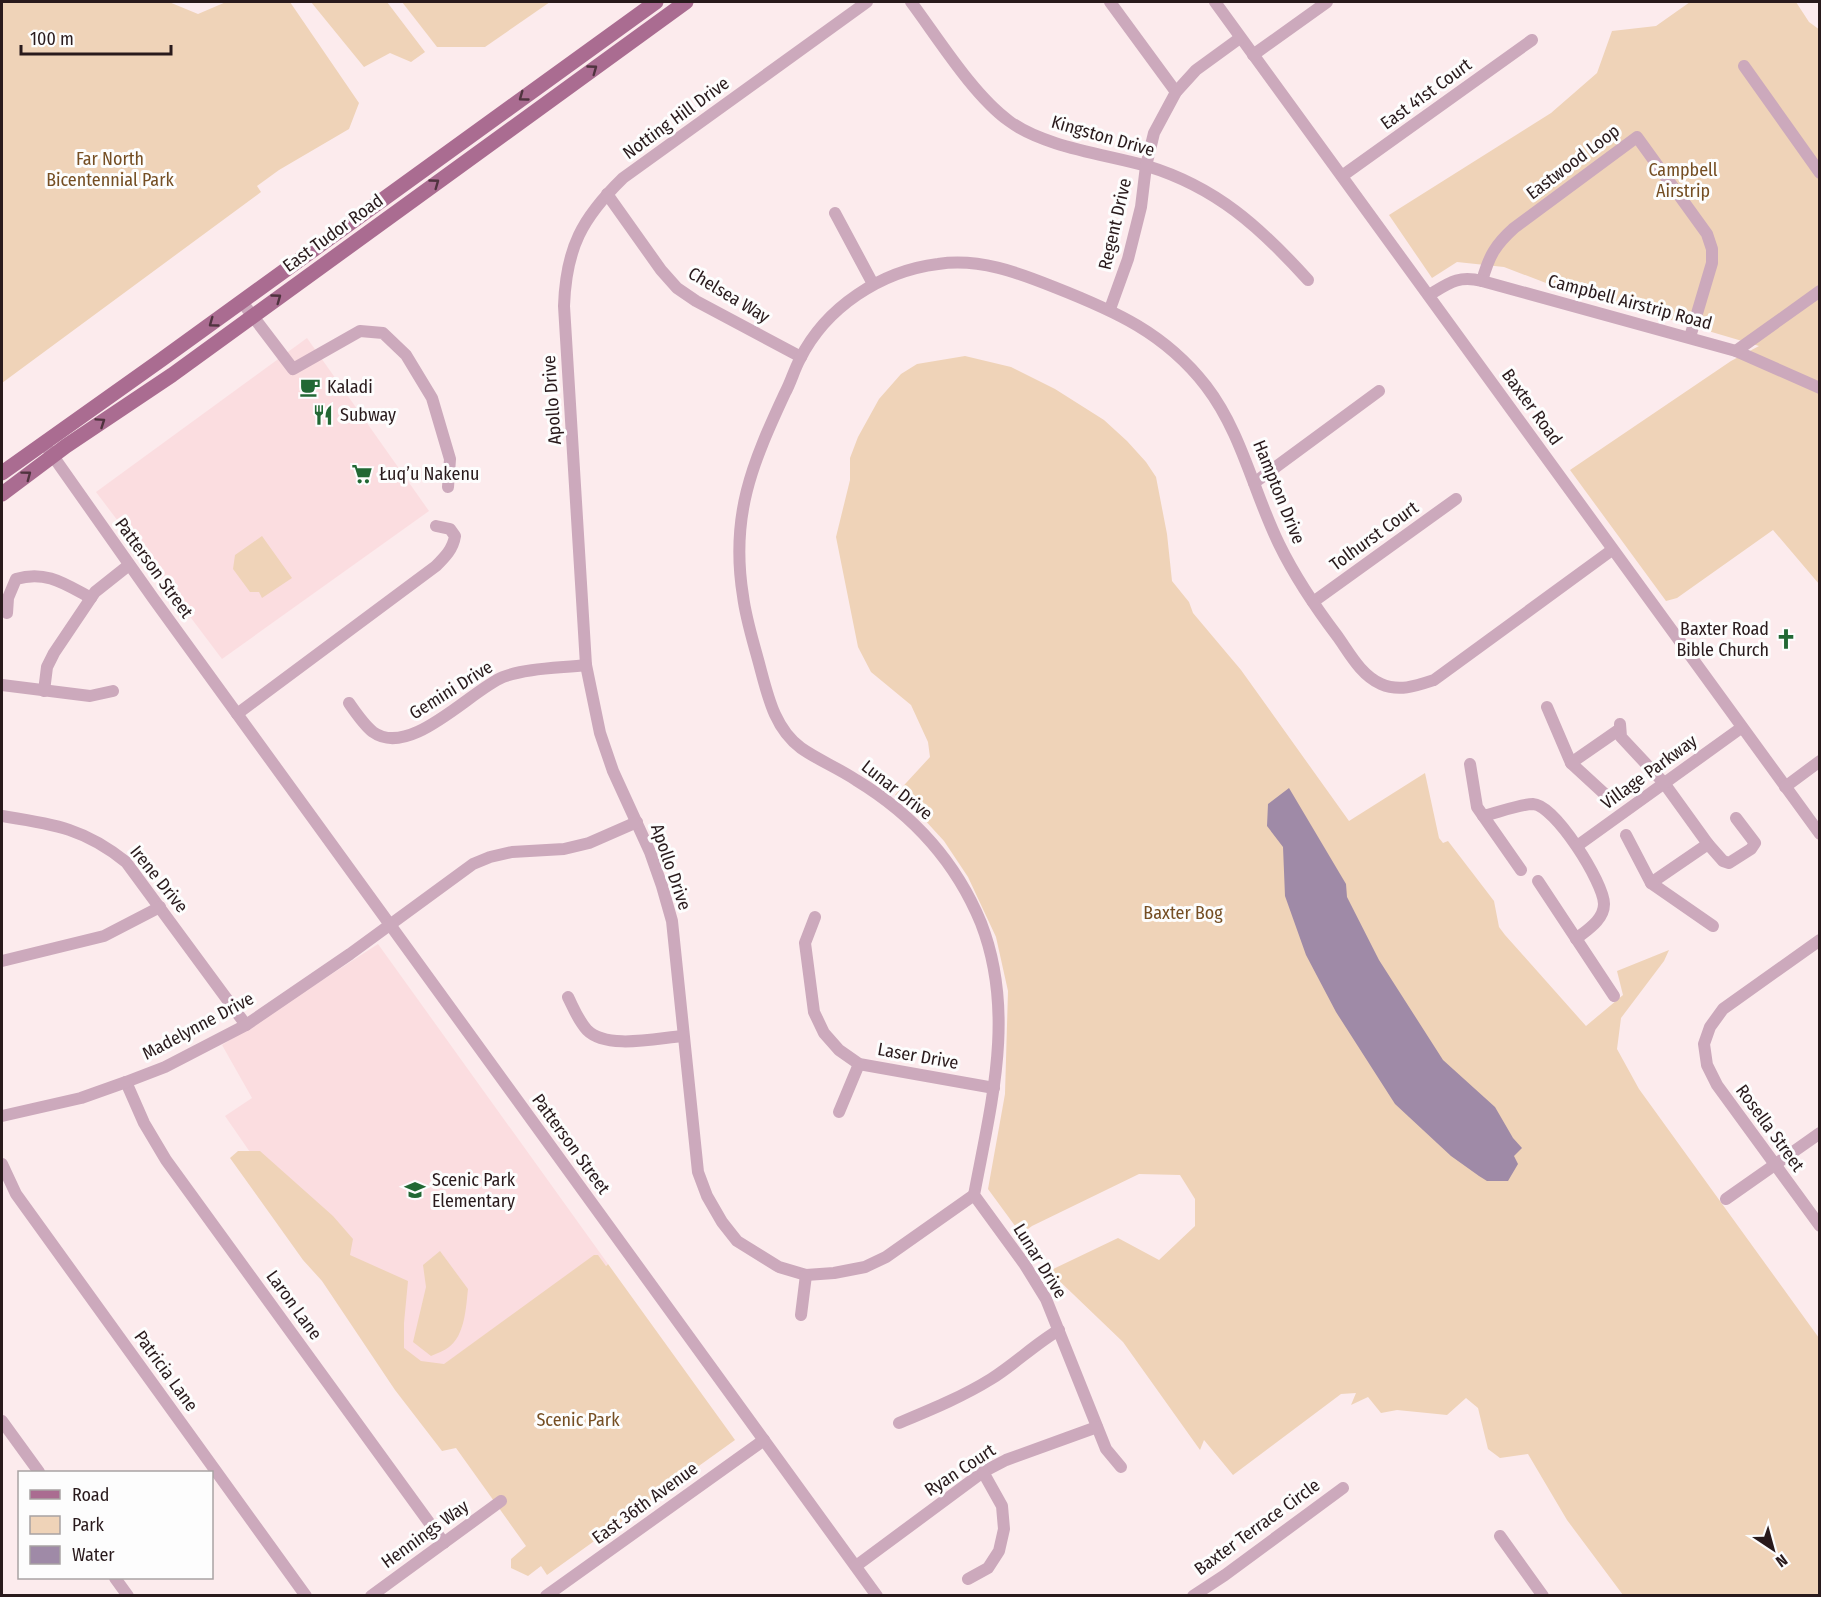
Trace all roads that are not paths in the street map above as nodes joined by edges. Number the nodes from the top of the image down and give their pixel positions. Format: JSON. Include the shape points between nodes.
{"nodes":[{"id":1,"x":656,"y":2,"type":"edge"},
{"id":2,"x":686,"y":2,"type":"edge"},
{"id":3,"x":867,"y":2,"type":"edge"},
{"id":4,"x":911,"y":2,"type":"edge"},
{"id":5,"x":1110,"y":2,"type":"edge"},
{"id":6,"x":1215,"y":2,"type":"edge"},
{"id":7,"x":1327,"y":2,"type":"edge"},
{"id":8,"x":1240,"y":38,"type":"junction"},
{"id":9,"x":1532,"y":40,"type":"dead end"},
{"id":10,"x":1253,"y":55,"type":"junction"},
{"id":11,"x":1744,"y":66,"type":"dead end"},
{"id":12,"x":1176,"y":92,"type":"junction"},
{"id":13,"x":1146,"y":166,"type":"junction"},
{"id":14,"x":1820,"y":174,"type":"edge"},
{"id":15,"x":1342,"y":176,"type":"junction"},
{"id":16,"x":607,"y":194,"type":"junction"},
{"id":17,"x":835,"y":213,"type":"dead end"},
{"id":18,"x":1308,"y":280,"type":"dead end"},
{"id":19,"x":1482,"y":280,"type":"junction"},
{"id":20,"x":873,"y":284,"type":"junction"},
{"id":21,"x":1820,"y":291,"type":"edge"},
{"id":22,"x":1429,"y":295,"type":"junction"},
{"id":23,"x":242,"y":302,"type":"junction"},
{"id":24,"x":564,"y":306,"type":"joint"},
{"id":25,"x":1110,"y":309,"type":"junction"},
{"id":26,"x":252,"y":316,"type":"junction"},
{"id":27,"x":1690,"y":337,"type":"junction"},
{"id":28,"x":1736,"y":351,"type":"junction"},
{"id":29,"x":801,"y":357,"type":"junction"},
{"id":30,"x":1820,"y":388,"type":"edge"},
{"id":31,"x":1379,"y":391,"type":"dead end"},
{"id":32,"x":43,"y":443,"type":"junction"},
{"id":33,"x":52,"y":456,"type":"junction"},
{"id":34,"x":2,"y":473,"type":"edge"},
{"id":35,"x":1254,"y":483,"type":"junction"},
{"id":36,"x":447,"y":487,"type":"dead end"},
{"id":37,"x":2,"y":494,"type":"edge"},
{"id":38,"x":1456,"y":499,"type":"dead end"},
{"id":39,"x":436,"y":526,"type":"dead end"},
{"id":40,"x":1612,"y":550,"type":"junction"},
{"id":41,"x":129,"y":565,"type":"junction"},
{"id":42,"x":91,"y":598,"type":"junction"},
{"id":43,"x":1312,"y":602,"type":"junction"},
{"id":44,"x":7,"y":613,"type":"dead end"},
{"id":45,"x":586,"y":665,"type":"junction"},
{"id":46,"x":2,"y":685,"type":"edge"},
{"id":47,"x":113,"y":691,"type":"dead end"},
{"id":48,"x":44,"y":692,"type":"junction"},
{"id":49,"x":349,"y":703,"type":"dead end"},
{"id":50,"x":1547,"y":706,"type":"dead end"},
{"id":51,"x":237,"y":714,"type":"junction"},
{"id":52,"x":1742,"y":728,"type":"junction"},
{"id":53,"x":1820,"y":761,"type":"edge"},
{"id":54,"x":1570,"y":763,"type":"junction"},
{"id":55,"x":1470,"y":764,"type":"dead end"},
{"id":56,"x":1664,"y":783,"type":"junction"},
{"id":57,"x":1785,"y":787,"type":"junction"},
{"id":58,"x":1609,"y":798,"type":"dead end"},
{"id":59,"x":2,"y":816,"type":"edge"},
{"id":60,"x":1483,"y":816,"type":"junction"},
{"id":61,"x":1736,"y":818,"type":"dead end"},
{"id":62,"x":636,"y":822,"type":"junction"},
{"id":63,"x":1820,"y":834,"type":"edge"},
{"id":64,"x":1626,"y":835,"type":"dead end"},
{"id":65,"x":1708,"y":844,"type":"junction"},
{"id":66,"x":1577,"y":846,"type":"junction"},
{"id":67,"x":1521,"y":870,"type":"dead end"},
{"id":68,"x":1538,"y":881,"type":"dead end"},
{"id":69,"x":1651,"y":883,"type":"junction"},
{"id":70,"x":160,"y":907,"type":"junction"},
{"id":71,"x":815,"y":917,"type":"dead end"},
{"id":72,"x":391,"y":924,"type":"junction"},
{"id":73,"x":1713,"y":926,"type":"dead end"},
{"id":74,"x":1576,"y":939,"type":"junction"},
{"id":75,"x":1820,"y":940,"type":"edge"},
{"id":76,"x":2,"y":961,"type":"edge"},
{"id":77,"x":1614,"y":996,"type":"dead end"},
{"id":78,"x":568,"y":998,"type":"dead end"},
{"id":79,"x":246,"y":1025,"type":"junction"},
{"id":80,"x":683,"y":1036,"type":"junction"},
{"id":81,"x":859,"y":1064,"type":"junction"},
{"id":82,"x":126,"y":1082,"type":"junction"},
{"id":83,"x":994,"y":1088,"type":"junction"},
{"id":84,"x":839,"y":1112,"type":"dead end"},
{"id":85,"x":2,"y":1116,"type":"edge"},
{"id":86,"x":1820,"y":1132,"type":"edge"},
{"id":87,"x":2,"y":1164,"type":"edge"},
{"id":88,"x":1774,"y":1165,"type":"junction"},
{"id":89,"x":974,"y":1195,"type":"junction"},
{"id":90,"x":1726,"y":1199,"type":"dead end"},
{"id":91,"x":1820,"y":1226,"type":"edge"},
{"id":92,"x":806,"y":1275,"type":"junction"},
{"id":93,"x":801,"y":1315,"type":"dead end"},
{"id":94,"x":1059,"y":1330,"type":"junction"},
{"id":95,"x":2,"y":1421,"type":"edge"},
{"id":96,"x":899,"y":1424,"type":"dead end"},
{"id":97,"x":1097,"y":1427,"type":"junction"},
{"id":98,"x":764,"y":1440,"type":"junction"},
{"id":99,"x":1121,"y":1467,"type":"dead end"},
{"id":100,"x":38,"y":1471,"type":"edge"},
{"id":101,"x":983,"y":1472,"type":"junction"},
{"id":102,"x":1343,"y":1488,"type":"dead end"},
{"id":103,"x":501,"y":1501,"type":"dead end"},
{"id":104,"x":1500,"y":1536,"type":"dead end"},
{"id":105,"x":444,"y":1543,"type":"junction"},
{"id":106,"x":856,"y":1566,"type":"junction"},
{"id":107,"x":116,"y":1579,"type":"edge"},
{"id":108,"x":968,"y":1579,"type":"dead end"},
{"id":109,"x":128,"y":1596,"type":"edge"},
{"id":110,"x":306,"y":1596,"type":"edge"},
{"id":111,"x":371,"y":1596,"type":"edge"},
{"id":112,"x":546,"y":1596,"type":"edge"},
{"id":113,"x":877,"y":1596,"type":"edge"},
{"id":114,"x":1193,"y":1596,"type":"edge"},
{"id":115,"x":1543,"y":1596,"type":"edge"}],
"edges":[{"from":1,"to":23,"type":"main road","name":"East Tudor Road","one_way":true},
{"from":26,"to":2,"type":"main road","name":"East Tudor Road","one_way":true},
{"from":3,"to":16,"type":"street","name":"Notting Hill Drive","via":[[633,171]]},
{"from":4,"to":13,"type":"street","name":"Kingston Drive","via":[[990,106],[1010,122],[1033,136]]},
{"from":5,"to":12,"type":"street"},
{"from":6,"to":8,"type":"street","name":"Baxter Road"},
{"from":7,"to":10,"type":"street"},
{"from":8,"to":10,"type":"street","name":"Baxter Road"},
{"from":8,"to":12,"type":"street","name":"Regent Drive","via":[[1196,70]]},
{"from":9,"to":15,"type":"street","name":"East 41st Court"},
{"from":10,"to":15,"type":"street","name":"Baxter Road"},
{"from":11,"to":14,"type":"street"},
{"from":12,"to":13,"type":"street","name":"Regent Drive","via":[[1154,133]]},
{"from":13,"to":18,"type":"street","name":"Kingston Drive","via":[[1212,194],[1253,224]]},
{"from":13,"to":25,"type":"street","name":"Regent Drive","via":[[1128,259]]},
{"from":15,"to":22,"type":"street","name":"Baxter Road"},
{"from":16,"to":24,"type":"street","name":"Notting Hill Drive","via":[[586,220],[573,247],[565,278]]},
{"from":16,"to":29,"type":"street","name":"Chelsea Way","via":[[677,288]]},
{"from":17,"to":20,"type":"street"},
{"from":19,"to":22,"type":"street","name":"Campbell Airstrip Road","via":[[1458,279]]},
{"from":19,"to":27,"type":"street","name":"Campbell Airstrip Road"},
{"from":19,"to":27,"type":"street","name":"Eastwood Loop","via":[[1489,256],[1500,241],[1637,136],[1707,234],[1712,249],[1713,263]]},
{"from":20,"to":25,"type":"street","name":"Hampton Drive","via":[[939,263],[982,264],[1020,273]]},
{"from":20,"to":29,"type":"street","name":"Lunar Drive","via":[[822,326]]},
{"from":21,"to":28,"type":"street"},
{"from":22,"to":40,"type":"street","name":"Baxter Road"},
{"from":23,"to":26,"type":"street"},
{"from":23,"to":32,"type":"main road","name":"East Tudor Road","one_way":true},
{"from":24,"to":45,"type":"street","name":"Apollo Drive"},
{"from":25,"to":35,"type":"street","name":"Hampton Drive","via":[[1178,355],[1202,381],[1238,437]]},
{"from":33,"to":26,"type":"main road","name":"East Tudor Road","one_way":true},
{"from":26,"to":36,"type":"street","via":[[293,369],[360,332],[383,333],[406,355],[432,398],[450,459]]},
{"from":27,"to":28,"type":"street","name":"Campbell Airstrip Road"},
{"from":28,"to":30,"type":"street","name":"Campbell Airstrip Road"},
{"from":29,"to":83,"type":"street","name":"Lunar Drive","via":[[755,462],[740,520],[743,601],[770,705],[798,746],[876,792],[928,837],[968,893],[983,928],[999,1004]]},
{"from":31,"to":35,"type":"street"},
{"from":32,"to":33,"type":"street","name":"Patterson Street"},
{"from":32,"to":34,"type":"main road","name":"East Tudor Road"},
{"from":37,"to":33,"type":"main road","name":"East Tudor Road","one_way":true},
{"from":33,"to":41,"type":"street","name":"Patterson Street"},
{"from":35,"to":43,"type":"street","name":"Hampton Drive","via":[[1279,544]]},
{"from":38,"to":43,"type":"street","name":"Tolhurst Court"},
{"from":39,"to":51,"type":"street","via":[[450,529],[455,536],[447,555],[436,566]]},
{"from":40,"to":43,"type":"street","name":"Hampton Drive","via":[[1434,680],[1399,689],[1385,687],[1360,668]]},
{"from":40,"to":52,"type":"street","name":"Baxter Road"},
{"from":41,"to":42,"type":"street"},
{"from":41,"to":51,"type":"street","name":"Patterson Street"},
{"from":42,"to":44,"type":"street","via":[[62,582],[32,574],[16,579]]},
{"from":42,"to":48,"type":"street","via":[[54,653],[47,667]]},
{"from":45,"to":49,"type":"street","name":"Gemini Drive","via":[[505,676],[435,724],[413,734],[386,738],[374,732]]},
{"from":45,"to":62,"type":"street","name":"Apollo Drive","via":[[600,733]]},
{"from":46,"to":48,"type":"street"},
{"from":47,"to":48,"type":"street","via":[[90,696]]},
{"from":50,"to":54,"type":"street"},
{"from":51,"to":72,"type":"street","name":"Patterson Street"},
{"from":52,"to":56,"type":"street","name":"Village Parkway"},
{"from":52,"to":57,"type":"street","name":"Baxter Road"},
{"from":53,"to":57,"type":"street"},
{"from":54,"to":56,"type":"street","via":[[1620,726],[1621,736]]},
{"from":54,"to":58,"type":"street"},
{"from":55,"to":60,"type":"street","via":[[1477,807]]},
{"from":56,"to":65,"type":"street"},
{"from":56,"to":66,"type":"street","name":"Village Parkway"},
{"from":57,"to":63,"type":"street","name":"Baxter Road"},
{"from":59,"to":70,"type":"street","name":"Irene Drive","via":[[64,828],[107,846],[126,862]]},
{"from":60,"to":66,"type":"street","via":[[1534,804],[1558,820]]},
{"from":60,"to":67,"type":"street"},
{"from":61,"to":65,"type":"street","via":[[1755,843],[1751,849],[1729,863]]},
{"from":62,"to":72,"type":"street","name":"Madelynne Drive","via":[[589,843],[490,857],[473,864]]},
{"from":62,"to":80,"type":"street","name":"Apollo Drive","via":[[672,921]]},
{"from":64,"to":69,"type":"street"},
{"from":65,"to":69,"type":"street"},
{"from":66,"to":74,"type":"street","via":[[1600,887],[1604,903],[1602,916]]},
{"from":68,"to":74,"type":"street"},
{"from":69,"to":73,"type":"street"},
{"from":70,"to":76,"type":"street","via":[[104,936]]},
{"from":70,"to":79,"type":"street","name":"Irene Drive"},
{"from":71,"to":81,"type":"street","name":"Laser Drive","via":[[805,943],[814,1012],[824,1033]]},
{"from":72,"to":79,"type":"street","name":"Madelynne Drive"},
{"from":72,"to":98,"type":"street","name":"Patterson Street"},
{"from":74,"to":77,"type":"street"},
{"from":75,"to":88,"type":"street","name":"Rosella Street","via":[[1723,1009],[1704,1044],[1707,1065],[1717,1085]]},
{"from":78,"to":80,"type":"street","via":[[578,1019],[589,1032],[601,1038],[622,1041]]},
{"from":79,"to":82,"type":"street","name":"Madelynne Drive","via":[[165,1067]]},
{"from":80,"to":92,"type":"street","name":"Apollo Drive","via":[[698,1172],[707,1196],[737,1240],[779,1267]]},
{"from":81,"to":83,"type":"street","name":"Laser Drive"},
{"from":81,"to":84,"type":"street"},
{"from":82,"to":85,"type":"street","name":"Madelynne Drive","via":[[81,1098]]},
{"from":82,"to":105,"type":"street","name":"Laron Lane","via":[[166,1160]]},
{"from":83,"to":89,"type":"street","name":"Lunar Drive"},
{"from":86,"to":88,"type":"street"},
{"from":87,"to":110,"type":"street","name":"Patricia Lane","via":[[16,1194]]},
{"from":88,"to":90,"type":"street"},
{"from":88,"to":91,"type":"street","name":"Rosella Street"},
{"from":89,"to":92,"type":"street","name":"Apollo Drive","via":[[886,1257],[865,1267]]},
{"from":89,"to":94,"type":"street","name":"Lunar Drive","via":[[1025,1265]]},
{"from":92,"to":93,"type":"street"},
{"from":94,"to":96,"type":"street","via":[[983,1383]]},
{"from":94,"to":97,"type":"street","name":"Lunar Drive"},
{"from":95,"to":100,"type":"street"},
{"from":97,"to":99,"type":"street","name":"Lunar Drive","via":[[1106,1449]]},
{"from":97,"to":101,"type":"street","name":"Ryan Court"},
{"from":98,"to":106,"type":"street","name":"Patterson Street"},
{"from":98,"to":112,"type":"street","name":"East 36th Avenue"},
{"from":101,"to":106,"type":"street","name":"Ryan Court"},
{"from":101,"to":108,"type":"street","via":[[1002,1506],[1004,1529],[999,1551],[988,1568]]},
{"from":102,"to":114,"type":"street","name":"Baxter Terrace Circle"},
{"from":103,"to":105,"type":"street","name":"Hennings Way"},
{"from":104,"to":115,"type":"street"},
{"from":105,"to":111,"type":"street","name":"Hennings Way"},
{"from":106,"to":113,"type":"street","name":"Patterson Street"},
{"from":107,"to":109,"type":"street"}]}
